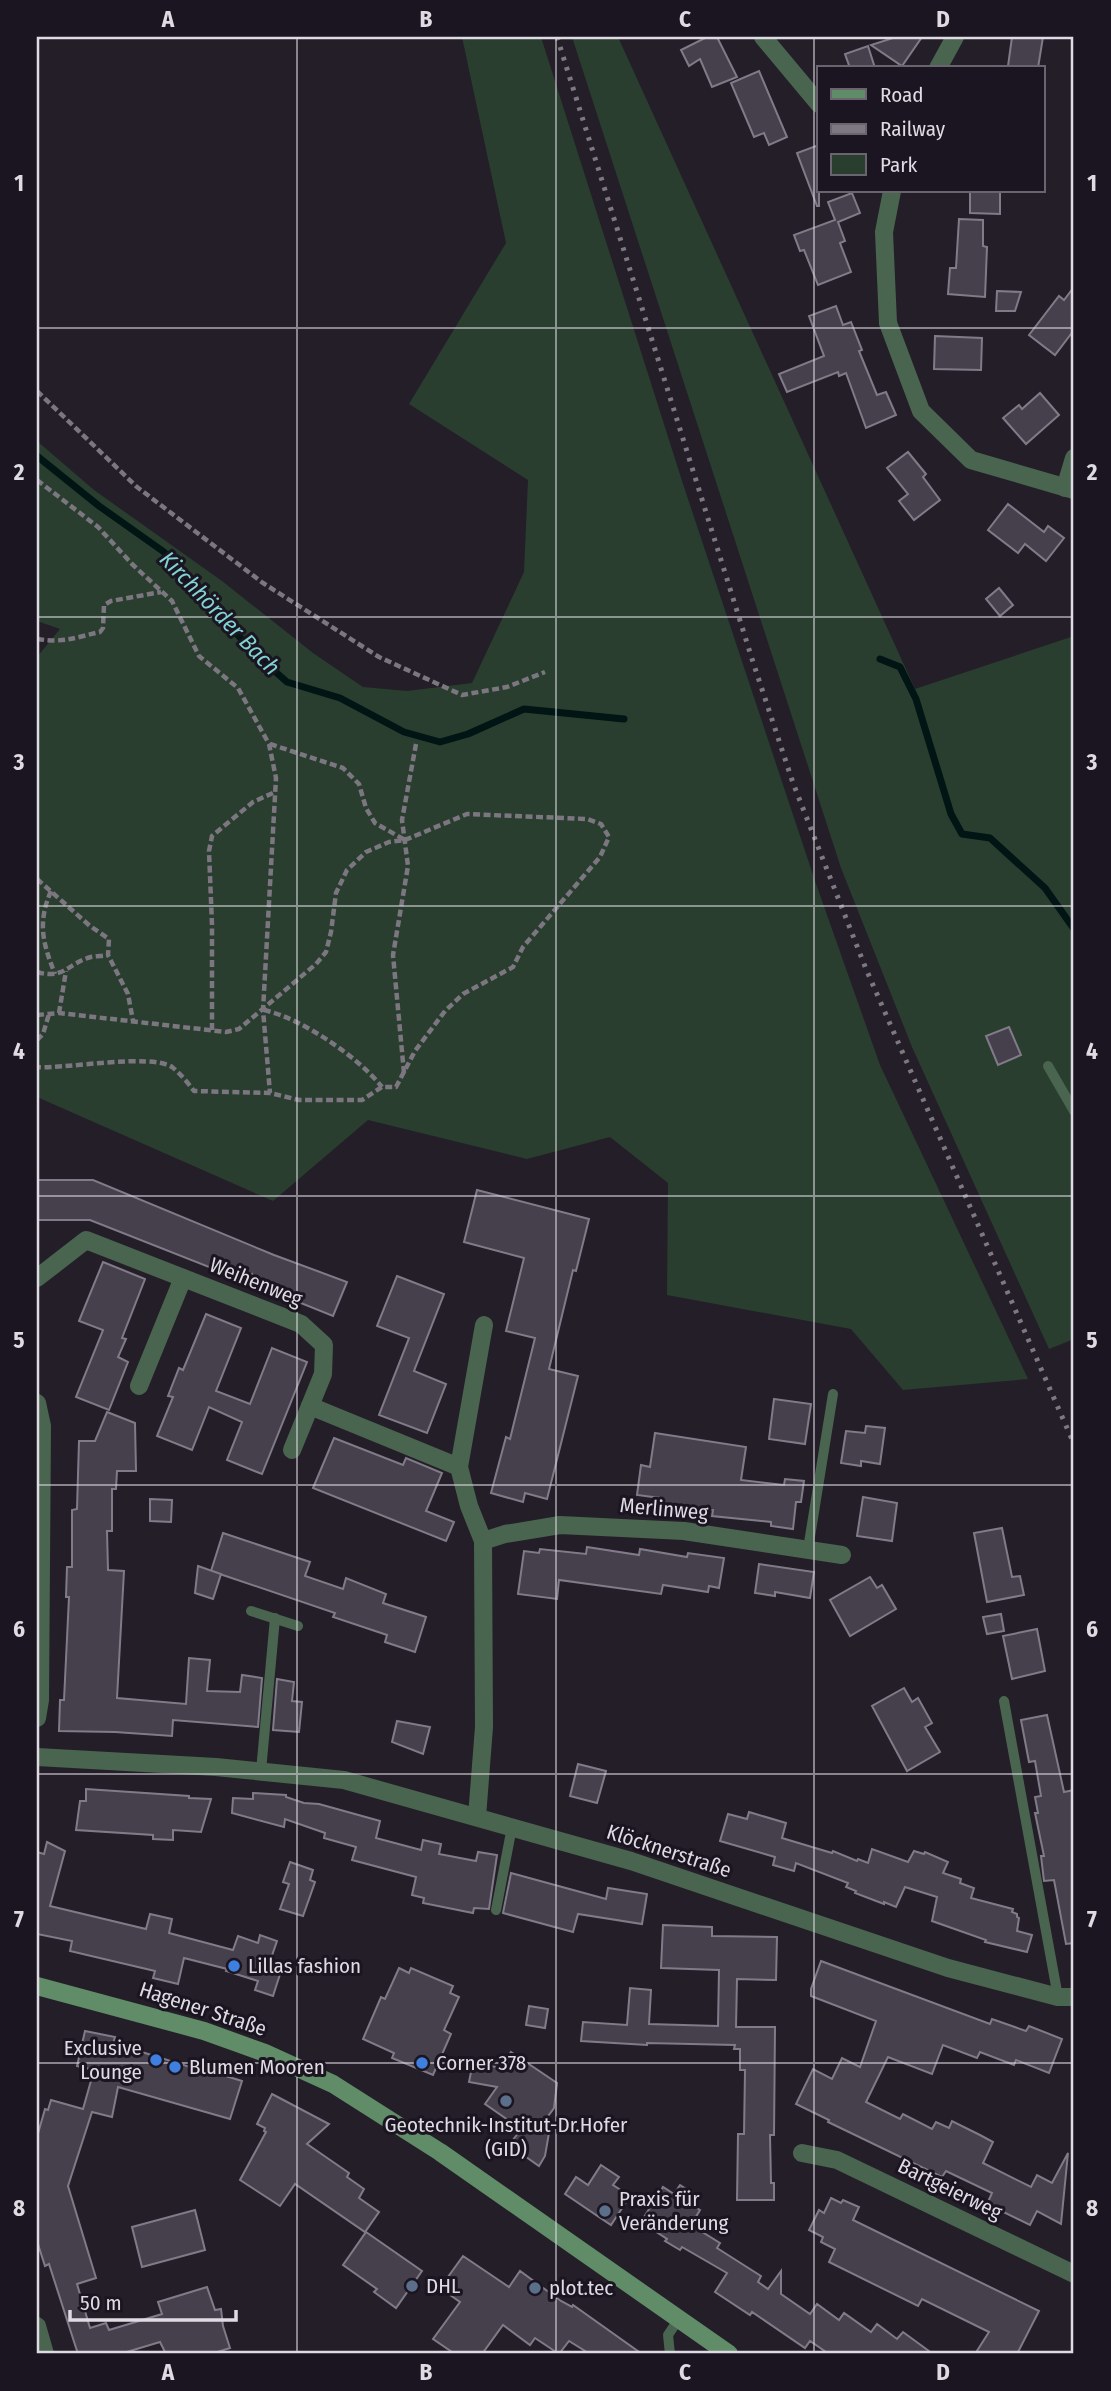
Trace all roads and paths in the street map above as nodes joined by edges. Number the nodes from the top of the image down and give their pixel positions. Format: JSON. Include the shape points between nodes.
{"nodes":[{"id":1,"x":763,"y":37,"type":"edge"},
{"id":2,"x":954,"y":37,"type":"edge"},
{"id":3,"x":939,"y":66,"type":"edge"},
{"id":4,"x":817,"y":102,"type":"edge"},
{"id":5,"x":892,"y":192,"type":"edge"},
{"id":6,"x":37,"y":391,"type":"edge"},
{"id":7,"x":1074,"y":458,"type":"edge"},
{"id":8,"x":38,"y":481,"type":"edge"},
{"id":9,"x":1070,"y":489,"type":"edge"},
{"id":10,"x":162,"y":592,"type":"junction"},
{"id":11,"x":37,"y":639,"type":"edge"},
{"id":12,"x":545,"y":672,"type":"dead end"},
{"id":13,"x":269,"y":744,"type":"junction"},
{"id":14,"x":416,"y":744,"type":"dead end"},
{"id":15,"x":276,"y":791,"type":"junction"},
{"id":16,"x":405,"y":840,"type":"junction"},
{"id":17,"x":37,"y":879,"type":"edge"},
{"id":18,"x":51,"y":891,"type":"junction"},
{"id":19,"x":108,"y":955,"type":"junction"},
{"id":20,"x":66,"y":971,"type":"junction"},
{"id":21,"x":37,"y":972,"type":"edge"},
{"id":22,"x":55,"y":974,"type":"junction"},
{"id":23,"x":264,"y":1010,"type":"junction"},
{"id":24,"x":59,"y":1013,"type":"junction"},
{"id":25,"x":49,"y":1014,"type":"junction"},
{"id":26,"x":37,"y":1015,"type":"edge"},
{"id":27,"x":133,"y":1021,"type":"junction"},
{"id":28,"x":212,"y":1030,"type":"junction"},
{"id":29,"x":37,"y":1041,"type":"edge"},
{"id":30,"x":1048,"y":1066,"type":"dead end"},
{"id":31,"x":37,"y":1067,"type":"edge"},
{"id":32,"x":404,"y":1074,"type":"junction"},
{"id":33,"x":382,"y":1087,"type":"junction"},
{"id":34,"x":270,"y":1093,"type":"junction"},
{"id":35,"x":1074,"y":1111,"type":"edge"},
{"id":36,"x":37,"y":1278,"type":"edge"},
{"id":37,"x":183,"y":1278,"type":"junction"},
{"id":38,"x":484,"y":1325,"type":"dead end"},
{"id":39,"x":139,"y":1386,"type":"dead end"},
{"id":40,"x":833,"y":1394,"type":"dead end"},
{"id":41,"x":37,"y":1403,"type":"edge"},
{"id":42,"x":310,"y":1406,"type":"junction"},
{"id":43,"x":292,"y":1450,"type":"dead end"},
{"id":44,"x":459,"y":1467,"type":"junction"},
{"id":45,"x":483,"y":1541,"type":"junction"},
{"id":46,"x":808,"y":1549,"type":"junction"},
{"id":47,"x":842,"y":1555,"type":"dead end"},
{"id":48,"x":251,"y":1611,"type":"dead end"},
{"id":49,"x":275,"y":1618,"type":"junction"},
{"id":50,"x":298,"y":1626,"type":"dead end"},
{"id":51,"x":1004,"y":1701,"type":"dead end"},
{"id":52,"x":37,"y":1718,"type":"edge"},
{"id":53,"x":37,"y":1757,"type":"edge"},
{"id":54,"x":261,"y":1771,"type":"junction"},
{"id":55,"x":477,"y":1817,"type":"junction"},
{"id":56,"x":512,"y":1827,"type":"junction"},
{"id":57,"x":495,"y":1910,"type":"dead end"},
{"id":58,"x":38,"y":1991,"type":"edge"},
{"id":59,"x":1066,"y":1997,"type":"edge"},
{"id":60,"x":802,"y":2153,"type":"dead end"},
{"id":61,"x":1074,"y":2274,"type":"edge"},
{"id":62,"x":678,"y":2320,"type":"junction"},
{"id":63,"x":669,"y":2354,"type":"edge"},
{"id":64,"x":729,"y":2354,"type":"edge"}],
"edges":[{"from":1,"to":4,"type":"street"},
{"from":2,"to":3,"type":"street"},
{"from":5,"to":9,"type":"street","via":[[884,232],[888,323],[921,411],[971,460]]},
{"from":6,"to":12,"type":"path","via":[[137,487],[263,583],[379,657],[462,695],[507,687]]},
{"from":7,"to":9,"type":"street"},
{"from":8,"to":10,"type":"path","via":[[98,527]]},
{"from":10,"to":11,"type":"path","via":[[111,600],[104,606],[100,632],[70,641]]},
{"from":10,"to":13,"type":"path","via":[[172,601],[200,656],[239,688]]},
{"from":13,"to":15,"type":"path"},
{"from":13,"to":16,"type":"path","via":[[343,768],[359,784],[376,823]]},
{"from":14,"to":16,"type":"path","via":[[402,820]]},
{"from":15,"to":23,"type":"path"},
{"from":15,"to":28,"type":"path","via":[[253,802],[212,836]]},
{"from":16,"to":23,"type":"path","via":[[366,852],[347,870],[335,893],[326,952]]},
{"from":16,"to":32,"type":"path","via":[[408,866],[393,955]]},
{"from":16,"to":32,"type":"path","via":[[467,814],[587,819],[601,824],[608,837],[600,858],[523,947],[513,967],[463,994],[445,1011]]},
{"from":17,"to":18,"type":"path"},
{"from":18,"to":19,"type":"path","via":[[108,939]]},
{"from":18,"to":22,"type":"path","via":[[42,921],[43,944]]},
{"from":19,"to":20,"type":"path","via":[[89,957]]},
{"from":19,"to":27,"type":"path","via":[[128,994]]},
{"from":20,"to":22,"type":"path"},
{"from":20,"to":24,"type":"path"},
{"from":21,"to":22,"type":"path"},
{"from":23,"to":28,"type":"path","via":[[239,1028]]},
{"from":23,"to":33,"type":"path","via":[[304,1025],[370,1071]]},
{"from":23,"to":34,"type":"path"},
{"from":24,"to":25,"type":"path"},
{"from":24,"to":27,"type":"path"},
{"from":25,"to":26,"type":"path"},
{"from":25,"to":29,"type":"path"},
{"from":27,"to":28,"type":"path"},
{"from":30,"to":35,"type":"lane"},
{"from":31,"to":34,"type":"path","via":[[155,1063],[170,1066],[194,1091]]},
{"from":32,"to":33,"type":"path","via":[[396,1087]]},
{"from":33,"to":34,"type":"path","via":[[362,1100],[299,1100]]},
{"from":36,"to":37,"type":"street","name":"Weihenweg","via":[[86,1240]]},
{"from":37,"to":39,"type":"street","name":"Weihenweg"},
{"from":37,"to":42,"type":"street","name":"Weihenweg","via":[[301,1324],[324,1345],[323,1374]]},
{"from":38,"to":44,"type":"street"},
{"from":40,"to":46,"type":"lane"},
{"from":41,"to":52,"type":"street","via":[[42,1426]]},
{"from":42,"to":43,"type":"street","name":"Weihenweg"},
{"from":42,"to":44,"type":"street"},
{"from":44,"to":45,"type":"street"},
{"from":45,"to":46,"type":"street","name":"Merlinweg","via":[[560,1525],[684,1531]]},
{"from":45,"to":55,"type":"street","via":[[484,1727]]},
{"from":46,"to":47,"type":"street","name":"Merlinweg"},
{"from":48,"to":49,"type":"lane"},
{"from":49,"to":50,"type":"lane"},
{"from":49,"to":54,"type":"lane"},
{"from":51,"to":59,"type":"lane","name":"Klöcknerstraße"},
{"from":53,"to":54,"type":"street","name":"Klöcknerstraße"},
{"from":54,"to":55,"type":"street","name":"Klöcknerstraße","via":[[344,1780]]},
{"from":55,"to":56,"type":"street","name":"Klöcknerstraße"},
{"from":56,"to":57,"type":"lane"},
{"from":56,"to":59,"type":"street","name":"Klöcknerstraße","via":[[631,1861],[948,1968]]},
{"from":58,"to":62,"type":"main road","name":"Hagener Straße","via":[[204,2031],[332,2084],[440,2152]]},
{"from":60,"to":61,"type":"street","name":"Bartgeierweg","via":[[837,2160]]},
{"from":62,"to":63,"type":"lane","via":[[668,2335]]},
{"from":62,"to":64,"type":"main road","name":"Hagener Straße"}]}
